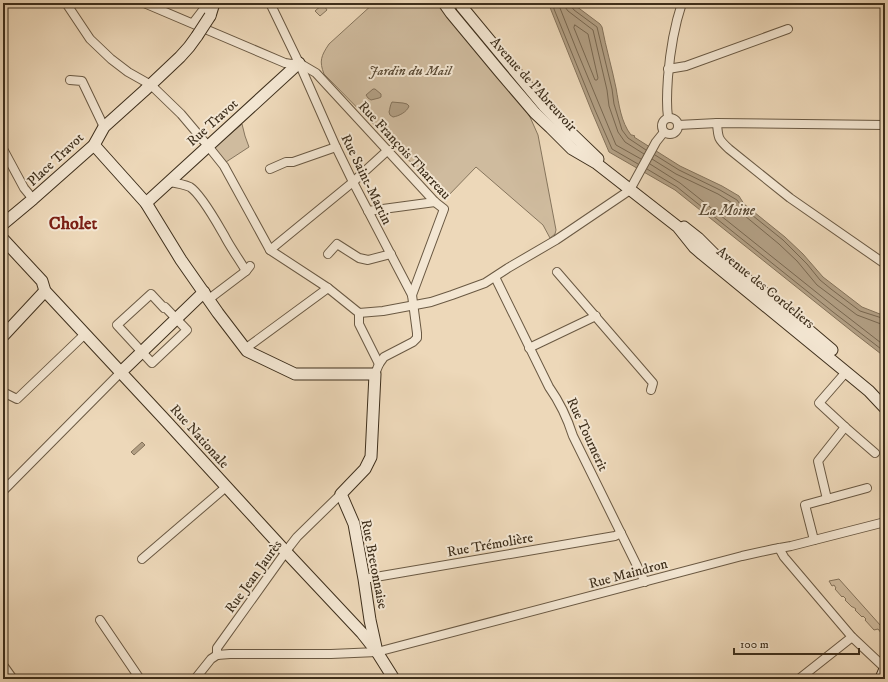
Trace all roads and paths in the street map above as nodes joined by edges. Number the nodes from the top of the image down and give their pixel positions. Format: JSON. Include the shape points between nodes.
{"nodes":[{"id":1,"x":66,"y":3,"type":"edge"},
{"id":2,"x":144,"y":3,"type":"edge"},
{"id":3,"x":206,"y":3,"type":"edge"},
{"id":4,"x":214,"y":3,"type":"edge"},
{"id":5,"x":270,"y":3,"type":"edge"},
{"id":6,"x":444,"y":3,"type":"edge"},
{"id":7,"x":460,"y":3,"type":"edge"},
{"id":8,"x":682,"y":3,"type":"edge"},
{"id":9,"x":193,"y":23,"type":"junction"},
{"id":10,"x":788,"y":29,"type":"dead end"},
{"id":11,"x":299,"y":63,"type":"junction"},
{"id":12,"x":668,"y":69,"type":"junction"},
{"id":13,"x":70,"y":80,"type":"dead end"},
{"id":14,"x":151,"y":85,"type":"junction"},
{"id":15,"x":668,"y":117,"type":"junction"},
{"id":16,"x":717,"y":123,"type":"junction"},
{"id":17,"x":678,"y":124,"type":"junction"},
{"id":18,"x":885,"y":125,"type":"edge"},
{"id":19,"x":104,"y":127,"type":"junction"},
{"id":20,"x":664,"y":132,"type":"junction"},
{"id":21,"x":94,"y":145,"type":"junction"},
{"id":22,"x":208,"y":146,"type":"junction"},
{"id":23,"x":336,"y":146,"type":"junction"},
{"id":24,"x":3,"y":149,"type":"edge"},
{"id":25,"x":388,"y":150,"type":"junction"},
{"id":26,"x":270,"y":169,"type":"dead end"},
{"id":27,"x":169,"y":182,"type":"junction"},
{"id":28,"x":353,"y":182,"type":"junction"},
{"id":29,"x":633,"y":184,"type":"junction"},
{"id":30,"x":33,"y":199,"type":"junction"},
{"id":31,"x":435,"y":202,"type":"junction"},
{"id":32,"x":146,"y":203,"type":"junction"},
{"id":33,"x":368,"y":211,"type":"junction"},
{"id":34,"x":3,"y":224,"type":"edge"},
{"id":35,"x":3,"y":239,"type":"edge"},
{"id":36,"x":270,"y":250,"type":"junction"},
{"id":37,"x":328,"y":254,"type":"dead end"},
{"id":38,"x":391,"y":254,"type":"junction"},
{"id":39,"x":885,"y":264,"type":"edge"},
{"id":40,"x":558,"y":272,"type":"dead end"},
{"id":41,"x":495,"y":277,"type":"junction"},
{"id":42,"x":328,"y":288,"type":"junction"},
{"id":43,"x":45,"y":291,"type":"junction"},
{"id":44,"x":412,"y":295,"type":"junction"},
{"id":45,"x":206,"y":296,"type":"junction"},
{"id":46,"x":414,"y":305,"type":"junction"},
{"id":47,"x":359,"y":313,"type":"junction"},
{"id":48,"x":596,"y":316,"type":"junction"},
{"id":49,"x":176,"y":319,"type":"junction"},
{"id":50,"x":85,"y":334,"type":"junction"},
{"id":51,"x":3,"y":336,"type":"edge"},
{"id":52,"x":530,"y":348,"type":"junction"},
{"id":53,"x":247,"y":351,"type":"junction"},
{"id":54,"x":142,"y":352,"type":"junction"},
{"id":55,"x":377,"y":369,"type":"junction"},
{"id":56,"x":121,"y":372,"type":"junction"},
{"id":57,"x":846,"y":372,"type":"junction"},
{"id":58,"x":651,"y":390,"type":"dead end"},
{"id":59,"x":3,"y":392,"type":"edge"},
{"id":60,"x":885,"y":399,"type":"edge"},
{"id":61,"x":885,"y":408,"type":"edge"},
{"id":62,"x":845,"y":427,"type":"junction"},
{"id":63,"x":875,"y":453,"type":"dead end"},
{"id":64,"x":226,"y":486,"type":"junction"},
{"id":65,"x":867,"y":488,"type":"dead end"},
{"id":66,"x":3,"y":491,"type":"edge"},
{"id":67,"x":341,"y":494,"type":"junction"},
{"id":68,"x":827,"y":499,"type":"junction"},
{"id":69,"x":885,"y":522,"type":"edge"},
{"id":70,"x":621,"y":533,"type":"junction"},
{"id":71,"x":814,"y":540,"type":"junction"},
{"id":72,"x":779,"y":548,"type":"junction"},
{"id":73,"x":286,"y":552,"type":"junction"},
{"id":74,"x":142,"y":559,"type":"dead end"},
{"id":75,"x":364,"y":579,"type":"junction"},
{"id":76,"x":645,"y":582,"type":"junction"},
{"id":77,"x":100,"y":620,"type":"dead end"},
{"id":78,"x":852,"y":637,"type":"junction"},
{"id":79,"x":377,"y":652,"type":"junction"},
{"id":80,"x":217,"y":655,"type":"junction"},
{"id":81,"x":3,"y":665,"type":"edge"},
{"id":82,"x":885,"y":668,"type":"edge"},
{"id":83,"x":13,"y":679,"type":"edge"},
{"id":84,"x":140,"y":679,"type":"edge"},
{"id":85,"x":195,"y":679,"type":"edge"},
{"id":86,"x":394,"y":679,"type":"edge"},
{"id":87,"x":798,"y":679,"type":"edge"},
{"id":88,"x":882,"y":679,"type":"edge"}],
"edges":[{"from":1,"to":14,"type":"street","via":[[90,39],[128,72]]},
{"from":2,"to":9,"type":"street"},
{"from":3,"to":9,"type":"street"},
{"from":4,"to":14,"type":"street","name":"Place Travot","bridge":true,"via":[[210,16],[189,48]]},
{"from":5,"to":11,"type":"street","name":"Rue Saint-Martin"},
{"from":6,"to":29,"type":"street","name":"Avenue de l’Abreuvoir","via":[[500,72],[572,149]]},
{"from":7,"to":29,"type":"street","name":"Avenue de l’Abreuvoir","via":[[548,111],[603,163]]},
{"from":8,"to":12,"type":"street","via":[[674,31]]},
{"from":9,"to":11,"type":"street","via":[[285,63]]},
{"from":10,"to":12,"type":"street","via":[[686,66]]},
{"from":11,"to":22,"type":"street","name":"Rue Travot"},
{"from":11,"to":23,"type":"street","name":"Rue Saint-Martin"},
{"from":11,"to":25,"type":"street","name":"Rue François Tharreau","via":[[316,73]]},
{"from":12,"to":15,"type":"street"},
{"from":13,"to":19,"type":"street","via":[[82,81]]},
{"from":14,"to":19,"type":"street","name":"Place Travot"},
{"from":14,"to":22,"type":"street","via":[[181,114]]},
{"from":15,"to":17,"type":"street","via":[[674,118]]},
{"from":15,"to":20,"type":"street","via":[[662,122]]},
{"from":16,"to":17,"type":"street"},
{"from":16,"to":18,"type":"street"},
{"from":16,"to":39,"type":"street","via":[[720,141],[729,149],[790,198]]},
{"from":17,"to":20,"type":"street","via":[[675,132]]},
{"from":19,"to":21,"type":"street","name":"Place Travot"},
{"from":20,"to":29,"type":"street"},
{"from":21,"to":30,"type":"street","name":"Place Travot"},
{"from":21,"to":32,"type":"street"},
{"from":22,"to":27,"type":"street","name":"Rue Travot"},
{"from":22,"to":36,"type":"street","via":[[224,166]]},
{"from":23,"to":26,"type":"street"},
{"from":23,"to":28,"type":"street","name":"Rue Saint-Martin"},
{"from":24,"to":30,"type":"street","via":[[24,188]]},
{"from":25,"to":28,"type":"street"},
{"from":25,"to":31,"type":"street","name":"Rue François Tharreau"},
{"from":27,"to":32,"type":"street","name":"Rue Travot"},
{"from":27,"to":45,"type":"street","via":[[183,184],[196,192],[248,269]]},
{"from":28,"to":33,"type":"street","name":"Rue Saint-Martin"},
{"from":28,"to":36,"type":"street"},
{"from":29,"to":41,"type":"street","via":[[556,240]]},
{"from":29,"to":57,"type":"street","name":"Avenue des Cordeliers","via":[[678,227],[694,247]]},
{"from":29,"to":60,"type":"street","name":"Avenue des Cordeliers","via":[[714,254],[767,295]]},
{"from":30,"to":34,"type":"street","name":"Place Travot"},
{"from":31,"to":33,"type":"street"},
{"from":31,"to":44,"type":"street","name":"Rue François Tharreau","via":[[444,209]]},
{"from":32,"to":45,"type":"street"},
{"from":33,"to":38,"type":"street","name":"Rue Saint-Martin"},
{"from":35,"to":43,"type":"street","name":"Rue Nationale","via":[[42,280]]},
{"from":36,"to":42,"type":"street"},
{"from":37,"to":38,"type":"street","via":[[337,244],[359,258],[368,260]]},
{"from":38,"to":44,"type":"street","name":"Rue Saint-Martin"},
{"from":40,"to":48,"type":"street"},
{"from":41,"to":46,"type":"street","via":[[452,296]]},
{"from":41,"to":52,"type":"street","name":"Rue Tournerit"},
{"from":42,"to":47,"type":"street"},
{"from":42,"to":53,"type":"street","via":[[249,346]]},
{"from":43,"to":50,"type":"street","name":"Rue Nationale"},
{"from":43,"to":51,"type":"street"},
{"from":44,"to":46,"type":"street","name":"Rue Saint-Martin"},
{"from":45,"to":49,"type":"street"},
{"from":45,"to":53,"type":"street"},
{"from":46,"to":47,"type":"street"},
{"from":46,"to":55,"type":"street","name":"Rue Saint-Martin","via":[[417,338],[384,357]]},
{"from":47,"to":55,"type":"street","via":[[359,324]]},
{"from":48,"to":52,"type":"street"},
{"from":48,"to":58,"type":"street","via":[[653,383]]},
{"from":49,"to":54,"type":"street"},
{"from":49,"to":54,"type":"street","via":[[187,330],[152,363]]},
{"from":49,"to":54,"type":"street","via":[[151,294],[117,325]]},
{"from":50,"to":56,"type":"street","name":"Rue Nationale"},
{"from":50,"to":59,"type":"street","via":[[17,399]]},
{"from":52,"to":70,"type":"street","name":"Rue Tournerit","via":[[567,418],[573,436]]},
{"from":53,"to":55,"type":"street","via":[[295,374]]},
{"from":54,"to":56,"type":"street"},
{"from":55,"to":67,"type":"street","via":[[371,457],[365,469]]},
{"from":56,"to":64,"type":"street","name":"Rue Nationale"},
{"from":56,"to":66,"type":"street"},
{"from":57,"to":61,"type":"street","name":"Avenue des Cordeliers"},
{"from":57,"to":62,"type":"street","via":[[820,403]]},
{"from":62,"to":63,"type":"street"},
{"from":62,"to":68,"type":"street","via":[[818,461]]},
{"from":64,"to":73,"type":"street","name":"Rue Nationale"},
{"from":64,"to":74,"type":"street"},
{"from":65,"to":68,"type":"street"},
{"from":67,"to":73,"type":"street","name":"Rue Jean Jaurès","via":[[297,537]]},
{"from":67,"to":75,"type":"street","name":"Rue Bretonnaise","via":[[354,524]]},
{"from":68,"to":71,"type":"street","via":[[805,505]]},
{"from":69,"to":71,"type":"street","name":"Rue Maindron"},
{"from":70,"to":75,"type":"street","name":"Rue Trémolière"},
{"from":70,"to":76,"type":"street","name":"Rue Tournerit"},
{"from":71,"to":72,"type":"street","name":"Rue Maindron"},
{"from":72,"to":76,"type":"street","name":"Rue Maindron"},
{"from":72,"to":78,"type":"street","via":[[784,558]]},
{"from":73,"to":79,"type":"street","name":"Rue Nationale"},
{"from":73,"to":80,"type":"street","name":"Rue Jean Jaurès","via":[[217,648]]},
{"from":75,"to":79,"type":"street","name":"Rue Bretonnaise"},
{"from":76,"to":79,"type":"street","name":"Rue Maindron"},
{"from":77,"to":84,"type":"street"},
{"from":78,"to":82,"type":"street"},
{"from":78,"to":87,"type":"street"},
{"from":79,"to":80,"type":"street","name":"Rue Maindron"},
{"from":79,"to":86,"type":"street"},
{"from":80,"to":85,"type":"street","name":"Rue Jean Jaurès","via":[[210,659]]},
{"from":81,"to":83,"type":"street"},
{"from":82,"to":88,"type":"street"}]}
